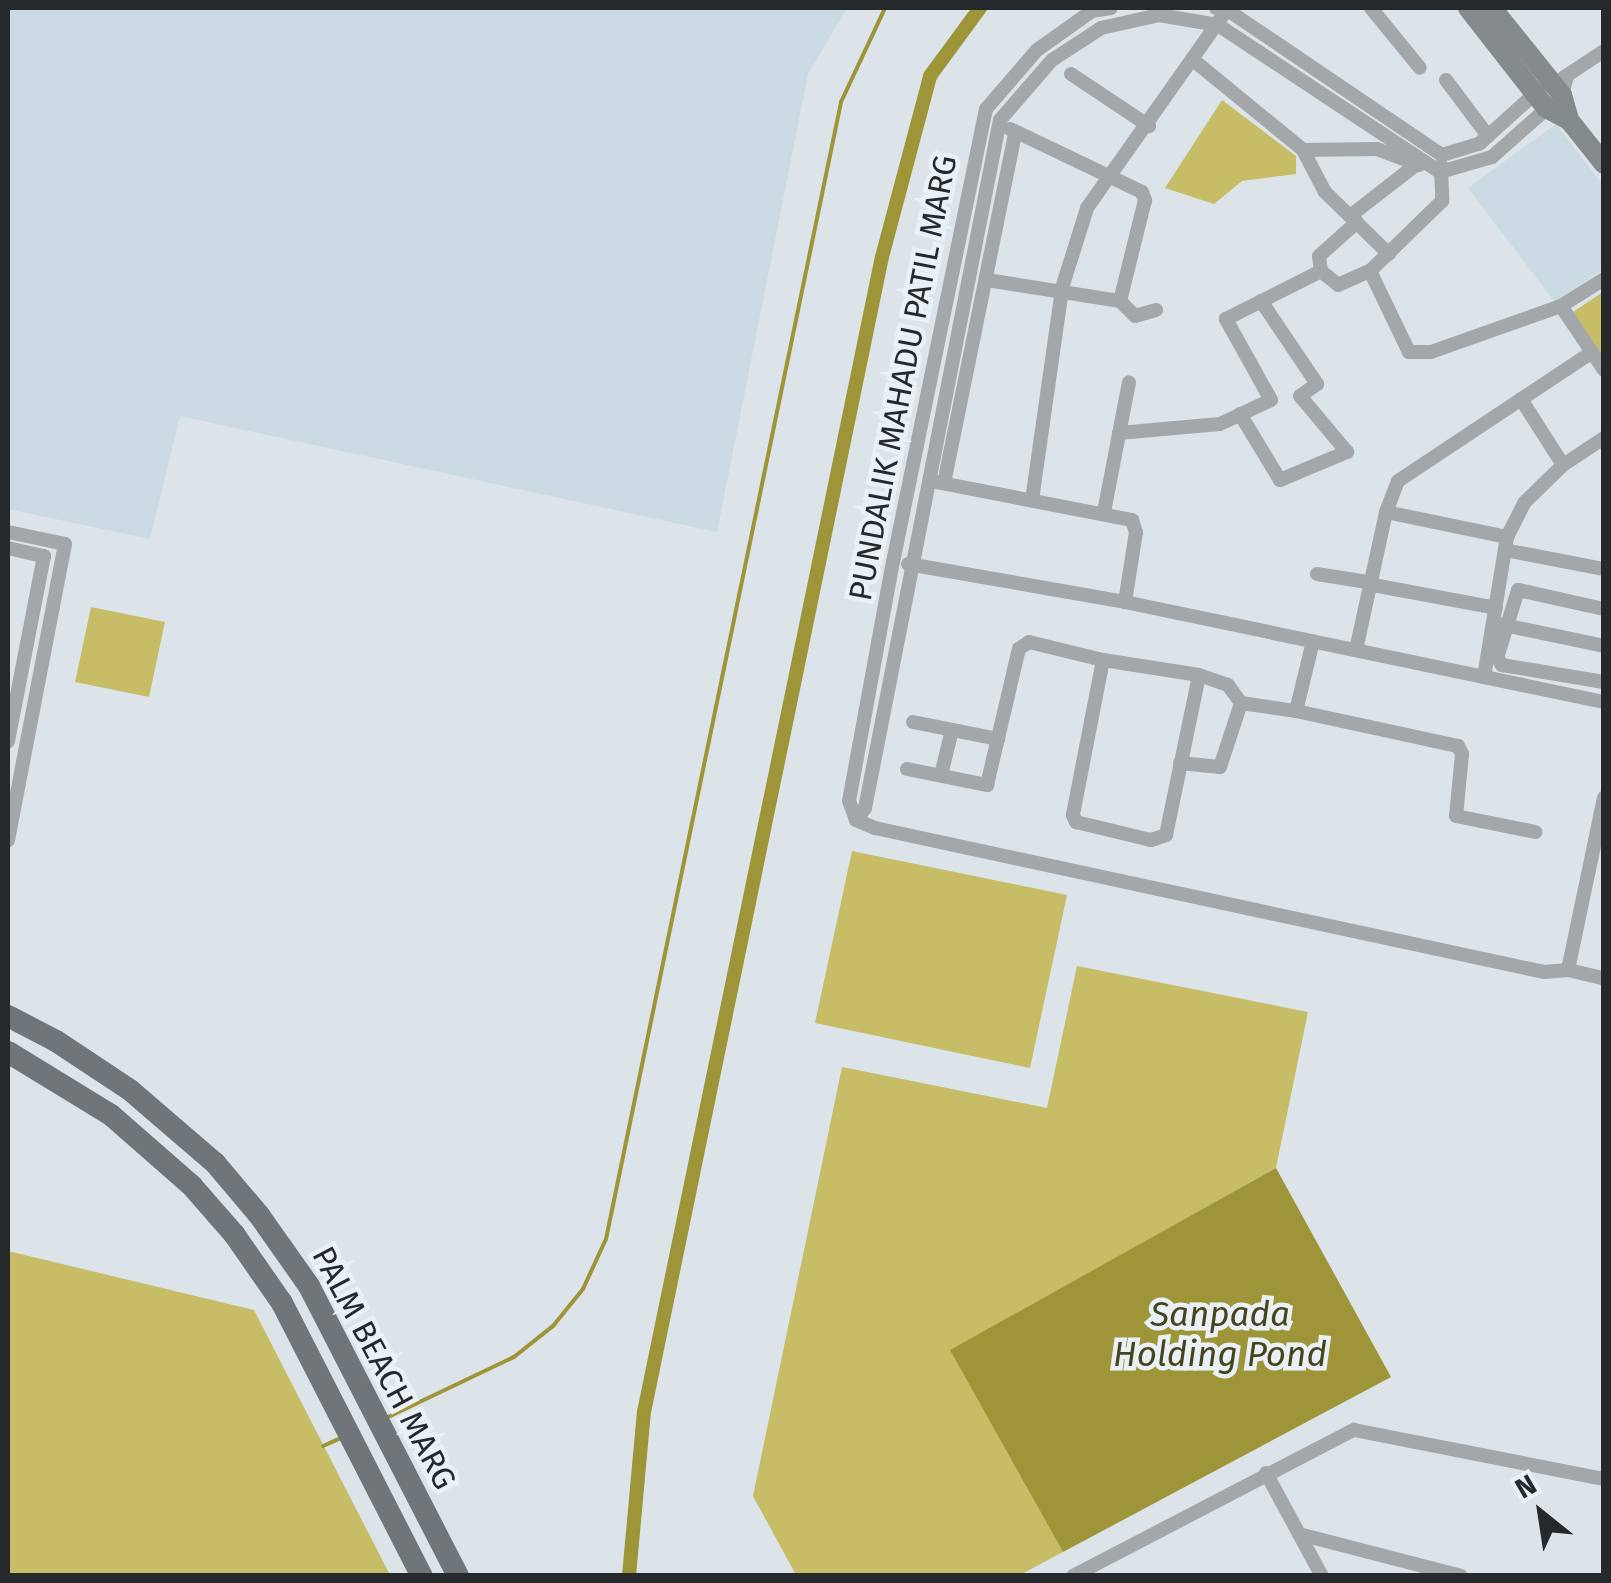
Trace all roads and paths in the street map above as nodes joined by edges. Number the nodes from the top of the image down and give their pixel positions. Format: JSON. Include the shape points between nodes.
{"nodes":[{"id":1,"x":1111,"y":8,"type":"edge"},
{"id":2,"x":1223,"y":8,"type":"edge"},
{"id":3,"x":1371,"y":8,"type":"edge"},
{"id":4,"x":1468,"y":8,"type":"edge"},
{"id":5,"x":1492,"y":8,"type":"edge"},
{"id":6,"x":1218,"y":26,"type":"junction"},
{"id":7,"x":1604,"y":50,"type":"edge"},
{"id":8,"x":1192,"y":59,"type":"junction"},
{"id":9,"x":1420,"y":68,"type":"dead end"},
{"id":10,"x":1071,"y":74,"type":"dead end"},
{"id":11,"x":1446,"y":80,"type":"dead end"},
{"id":12,"x":1552,"y":91,"type":"junction"},
{"id":13,"x":986,"y":109,"type":"junction"},
{"id":14,"x":1000,"y":120,"type":"junction"},
{"id":15,"x":1149,"y":126,"type":"junction"},
{"id":16,"x":1015,"y":133,"type":"junction"},
{"id":17,"x":1488,"y":136,"type":"junction"},
{"id":18,"x":1303,"y":150,"type":"junction"},
{"id":19,"x":1442,"y":155,"type":"junction"},
{"id":20,"x":1417,"y":164,"type":"junction"},
{"id":21,"x":1604,"y":164,"type":"edge"},
{"id":22,"x":1440,"y":172,"type":"junction"},
{"id":23,"x":1107,"y":179,"type":"junction"},
{"id":24,"x":1354,"y":219,"type":"junction"},
{"id":25,"x":1389,"y":254,"type":"junction"},
{"id":26,"x":1321,"y":271,"type":"junction"},
{"id":27,"x":1370,"y":271,"type":"junction"},
{"id":28,"x":1604,"y":279,"type":"edge"},
{"id":29,"x":987,"y":280,"type":"junction"},
{"id":30,"x":1062,"y":288,"type":"junction"},
{"id":31,"x":1120,"y":301,"type":"junction"},
{"id":32,"x":1261,"y":301,"type":"junction"},
{"id":33,"x":1560,"y":306,"type":"junction"},
{"id":34,"x":1156,"y":310,"type":"dead end"},
{"id":35,"x":1592,"y":352,"type":"junction"},
{"id":36,"x":1604,"y":370,"type":"edge"},
{"id":37,"x":1128,"y":382,"type":"dead end"},
{"id":38,"x":1521,"y":399,"type":"junction"},
{"id":39,"x":1240,"y":414,"type":"junction"},
{"id":40,"x":1119,"y":432,"type":"junction"},
{"id":41,"x":1604,"y":438,"type":"edge"},
{"id":42,"x":1563,"y":465,"type":"junction"},
{"id":43,"x":918,"y":478,"type":"junction"},
{"id":44,"x":944,"y":483,"type":"junction"},
{"id":45,"x":1032,"y":500,"type":"junction"},
{"id":46,"x":1104,"y":512,"type":"junction"},
{"id":47,"x":1386,"y":512,"type":"junction"},
{"id":48,"x":8,"y":532,"type":"edge"},
{"id":49,"x":65,"y":544,"type":"junction"},
{"id":50,"x":1506,"y":544,"type":"junction"},
{"id":51,"x":8,"y":548,"type":"edge"},
{"id":52,"x":44,"y":556,"type":"junction"},
{"id":53,"x":893,"y":562,"type":"junction"},
{"id":54,"x":914,"y":565,"type":"junction"},
{"id":55,"x":1604,"y":569,"type":"edge"},
{"id":56,"x":1317,"y":574,"type":"dead end"},
{"id":57,"x":1373,"y":584,"type":"junction"},
{"id":58,"x":1124,"y":602,"type":"junction"},
{"id":59,"x":1604,"y":609,"type":"edge"},
{"id":60,"x":1498,"y":619,"type":"junction"},
{"id":61,"x":1313,"y":641,"type":"junction"},
{"id":62,"x":1604,"y":646,"type":"edge"},
{"id":63,"x":1356,"y":650,"type":"junction"},
{"id":64,"x":1103,"y":660,"type":"junction"},
{"id":65,"x":1199,"y":675,"type":"junction"},
{"id":66,"x":1484,"y":677,"type":"junction"},
{"id":67,"x":1604,"y":682,"type":"edge"},
{"id":68,"x":1604,"y":702,"type":"edge"},
{"id":69,"x":1241,"y":703,"type":"junction"},
{"id":70,"x":1296,"y":712,"type":"junction"},
{"id":71,"x":913,"y":722,"type":"dead end"},
{"id":72,"x":952,"y":730,"type":"junction"},
{"id":73,"x":998,"y":739,"type":"junction"},
{"id":74,"x":8,"y":742,"type":"edge"},
{"id":75,"x":1180,"y":763,"type":"junction"},
{"id":76,"x":907,"y":769,"type":"dead end"},
{"id":77,"x":941,"y":776,"type":"junction"},
{"id":78,"x":1604,"y":798,"type":"edge"},
{"id":79,"x":1602,"y":815,"type":"edge"},
{"id":80,"x":856,"y":820,"type":"junction"},
{"id":81,"x":1535,"y":832,"type":"dead end"},
{"id":82,"x":8,"y":842,"type":"edge"},
{"id":83,"x":1568,"y":970,"type":"junction"},
{"id":84,"x":1604,"y":978,"type":"edge"},
{"id":85,"x":8,"y":1016,"type":"edge"},
{"id":86,"x":8,"y":1052,"type":"edge"},
{"id":87,"x":1266,"y":1473,"type":"junction"},
{"id":88,"x":1604,"y":1479,"type":"edge"},
{"id":89,"x":1299,"y":1534,"type":"junction"},
{"id":90,"x":422,"y":1576,"type":"edge"},
{"id":91,"x":458,"y":1576,"type":"edge"},
{"id":92,"x":1073,"y":1576,"type":"edge"},
{"id":93,"x":1322,"y":1576,"type":"edge"},
{"id":94,"x":1461,"y":1576,"type":"edge"}],
"edges":[{"from":1,"to":13,"type":"street","name":"PUNDALIK MAHADU PATIL MARG","via":[[1092,11],[1037,50]]},
{"from":2,"to":6,"type":"street"},
{"from":2,"to":19,"type":"street"},
{"from":3,"to":9,"type":"street"},
{"from":4,"to":12,"type":"main road"},
{"from":5,"to":12,"type":"main road"},
{"from":6,"to":8,"type":"street"},
{"from":6,"to":14,"type":"street","name":"PUNDALIK MAHADU PATIL MARG","via":[[1159,15],[1101,28],[1052,60]]},
{"from":6,"to":22,"type":"street","name":"PUNDALIK MAHADU PATIL MARG"},
{"from":7,"to":12,"type":"street"},
{"from":8,"to":15,"type":"street"},
{"from":8,"to":18,"type":"street"},
{"from":10,"to":15,"type":"street"},
{"from":11,"to":17,"type":"street"},
{"from":12,"to":17,"type":"street"},
{"from":12,"to":21,"type":"main road"},
{"from":12,"to":22,"type":"street","via":[[1492,157]]},
{"from":13,"to":14,"type":"street"},
{"from":13,"to":43,"type":"street","name":"PUNDALIK MAHADU PATIL MARG"},
{"from":14,"to":16,"type":"street"},
{"from":14,"to":43,"type":"street","name":"PUNDALIK MAHADU PATIL MARG"},
{"from":15,"to":23,"type":"street"},
{"from":16,"to":23,"type":"street"},
{"from":16,"to":29,"type":"street"},
{"from":17,"to":19,"type":"street"},
{"from":18,"to":20,"type":"street","via":[[1376,149]]},
{"from":18,"to":24,"type":"street","via":[[1326,192]]},
{"from":19,"to":22,"type":"street"},
{"from":20,"to":22,"type":"street"},
{"from":20,"to":24,"type":"street"},
{"from":22,"to":25,"type":"street","via":[[1442,202]]},
{"from":23,"to":30,"type":"street","via":[[1087,208]]},
{"from":23,"to":31,"type":"street","via":[[1138,187],[1145,200]]},
{"from":24,"to":25,"type":"street"},
{"from":24,"to":26,"type":"street","via":[[1319,256]]},
{"from":25,"to":27,"type":"street"},
{"from":26,"to":27,"type":"street","via":[[1338,285]]},
{"from":26,"to":32,"type":"street"},
{"from":27,"to":33,"type":"street","via":[[1403,346],[1417,354]]},
{"from":28,"to":33,"type":"street"},
{"from":29,"to":30,"type":"street"},
{"from":29,"to":44,"type":"street"},
{"from":30,"to":31,"type":"street"},
{"from":30,"to":45,"type":"street"},
{"from":31,"to":34,"type":"street","via":[[1134,316]]},
{"from":32,"to":39,"type":"street","via":[[1226,319],[1271,400]]},
{"from":32,"to":39,"type":"street","via":[[1317,384],[1300,396],[1347,452],[1280,480]]},
{"from":33,"to":35,"type":"street"},
{"from":35,"to":36,"type":"street"},
{"from":35,"to":38,"type":"street"},
{"from":37,"to":40,"type":"street"},
{"from":38,"to":42,"type":"street"},
{"from":38,"to":47,"type":"street","via":[[1398,480]]},
{"from":39,"to":40,"type":"street","via":[[1220,424]]},
{"from":40,"to":46,"type":"street"},
{"from":41,"to":42,"type":"street"},
{"from":42,"to":50,"type":"street","via":[[1524,503]]},
{"from":43,"to":44,"type":"street"},
{"from":43,"to":53,"type":"street","name":"PUNDALIK MAHADU PATIL MARG"},
{"from":43,"to":54,"type":"street","name":"PUNDALIK MAHADU PATIL MARG"},
{"from":44,"to":45,"type":"street"},
{"from":45,"to":46,"type":"street"},
{"from":46,"to":58,"type":"street","via":[[1135,526]]},
{"from":47,"to":50,"type":"street"},
{"from":47,"to":57,"type":"street"},
{"from":48,"to":49,"type":"street"},
{"from":49,"to":52,"type":"street"},
{"from":49,"to":82,"type":"street"},
{"from":50,"to":55,"type":"street"},
{"from":50,"to":60,"type":"street"},
{"from":51,"to":52,"type":"street"},
{"from":52,"to":74,"type":"street"},
{"from":53,"to":54,"type":"street"},
{"from":53,"to":80,"type":"street","name":"PUNDALIK MAHADU PATIL MARG","via":[[849,801]]},
{"from":54,"to":58,"type":"street"},
{"from":54,"to":80,"type":"street","name":"PUNDALIK MAHADU PATIL MARG","via":[[865,808]]},
{"from":56,"to":57,"type":"street"},
{"from":57,"to":60,"type":"street"},
{"from":57,"to":63,"type":"street"},
{"from":58,"to":61,"type":"street"},
{"from":59,"to":60,"type":"street","via":[[1518,590]]},
{"from":60,"to":62,"type":"street"},
{"from":60,"to":66,"type":"street"},
{"from":60,"to":67,"type":"street","via":[[1502,665]]},
{"from":61,"to":63,"type":"street"},
{"from":61,"to":70,"type":"street"},
{"from":63,"to":66,"type":"street"},
{"from":64,"to":65,"type":"street"},
{"from":64,"to":73,"type":"street","via":[[1021,644]]},
{"from":64,"to":75,"type":"street","via":[[1076,822],[1159,840],[1170,821]]},
{"from":65,"to":69,"type":"street","via":[[1228,684]]},
{"from":65,"to":75,"type":"street"},
{"from":66,"to":68,"type":"street"},
{"from":69,"to":70,"type":"street"},
{"from":69,"to":75,"type":"street","via":[[1220,767]]},
{"from":70,"to":81,"type":"street","via":[[1458,746],[1456,816]]},
{"from":71,"to":72,"type":"street"},
{"from":72,"to":73,"type":"street"},
{"from":72,"to":77,"type":"street"},
{"from":73,"to":77,"type":"street","via":[[987,785]]},
{"from":76,"to":77,"type":"street"},
{"from":78,"to":79,"type":"street"},
{"from":79,"to":83,"type":"street"},
{"from":80,"to":83,"type":"street","via":[[1525,968]]},
{"from":83,"to":84,"type":"street"},
{"from":85,"to":91,"type":"main road","name":"PALM BEACH MARG","via":[[130,1090],[215,1164],[259,1215],[310,1286]]},
{"from":86,"to":90,"type":"main road","name":"PALM BEACH MARG","via":[[111,1115],[192,1186],[282,1303]]},
{"from":87,"to":88,"type":"street","via":[[1354,1430]]},
{"from":87,"to":89,"type":"street"},
{"from":87,"to":92,"type":"street"},
{"from":89,"to":93,"type":"street"},
{"from":89,"to":94,"type":"street"}]}
